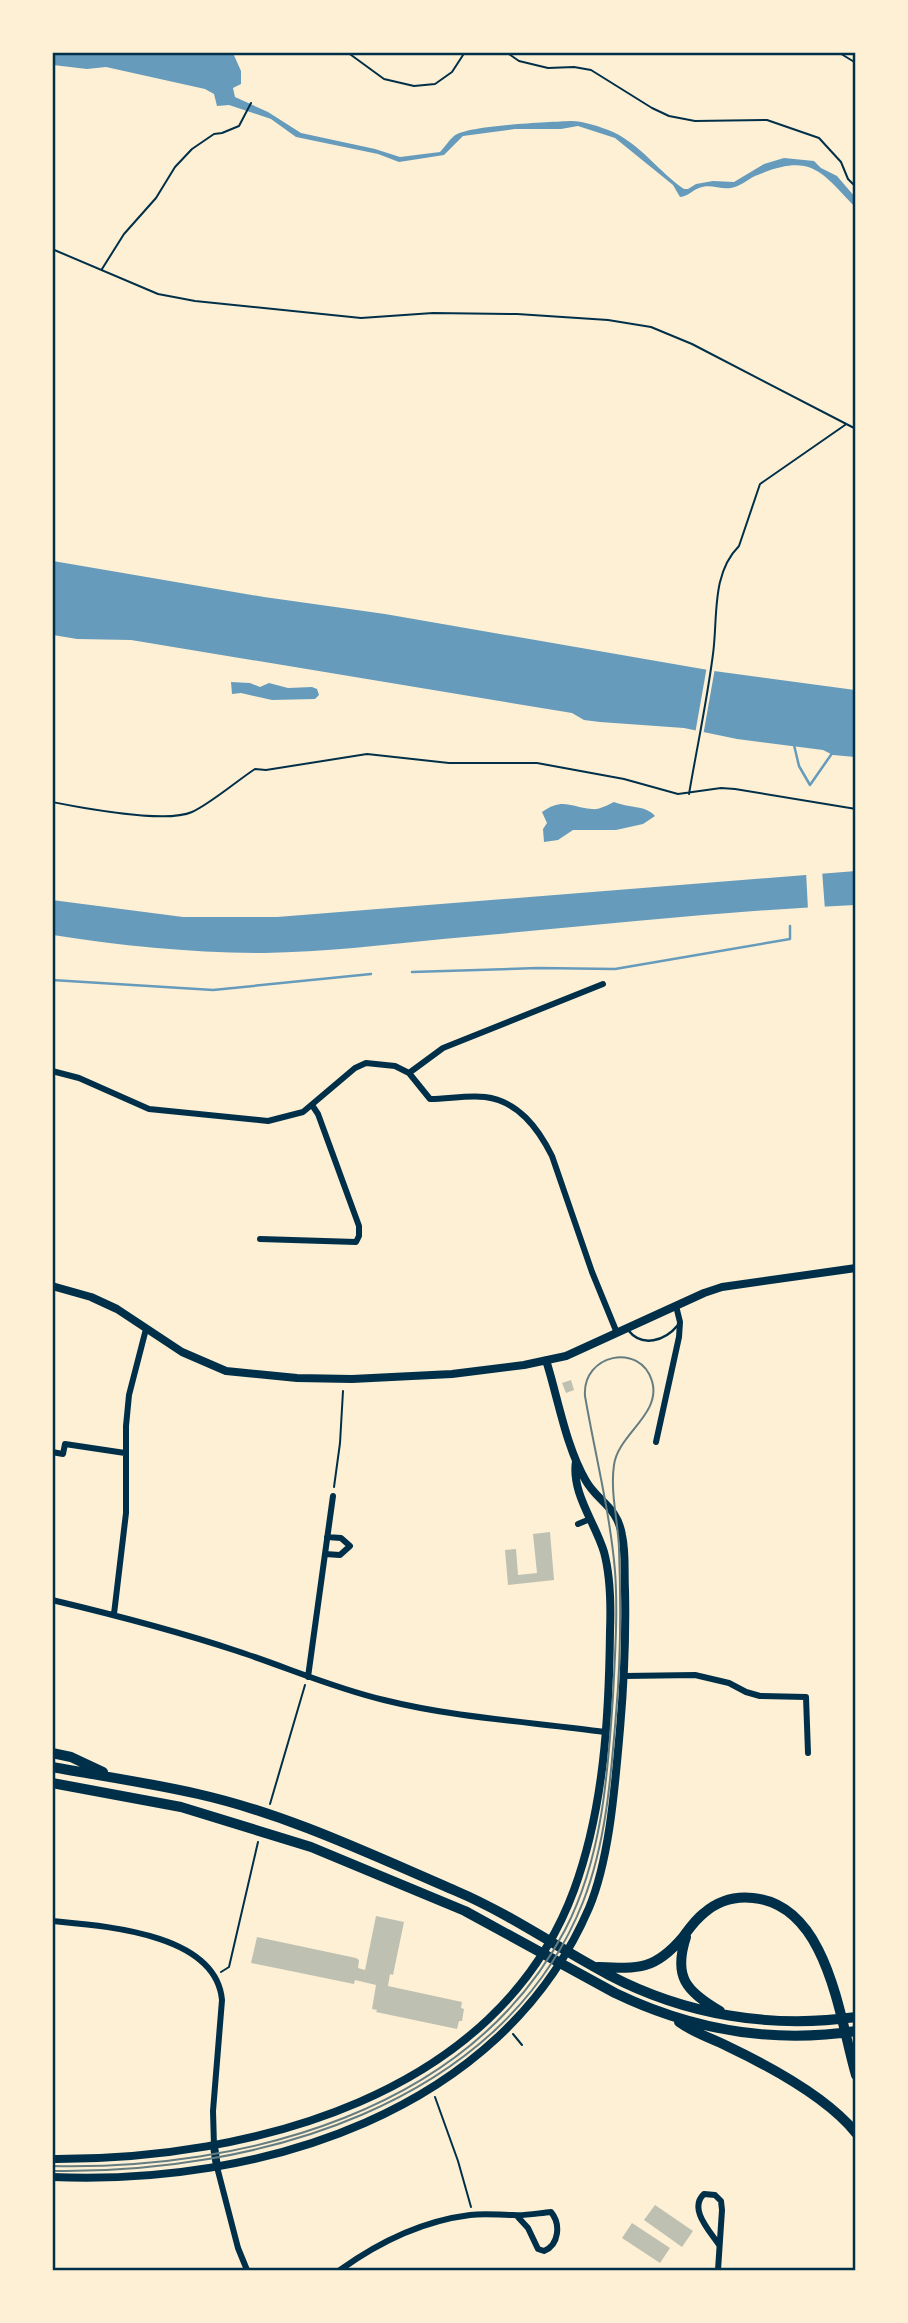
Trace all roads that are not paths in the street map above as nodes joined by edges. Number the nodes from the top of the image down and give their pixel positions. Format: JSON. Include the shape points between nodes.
{"nodes":[{"id":1,"x":603,"y":985,"type":"dead end"},
{"id":2,"x":52,"y":1071,"type":"edge"},
{"id":3,"x":409,"y":1073,"type":"junction"},
{"id":4,"x":312,"y":1105,"type":"junction"},
{"id":5,"x":260,"y":1239,"type":"dead end"},
{"id":6,"x":856,"y":1268,"type":"edge"},
{"id":7,"x":52,"y":1286,"type":"edge"},
{"id":8,"x":676,"y":1306,"type":"junction"},
{"id":9,"x":680,"y":1322,"type":"junction"},
{"id":10,"x":146,"y":1329,"type":"junction"},
{"id":11,"x":627,"y":1329,"type":"junction"},
{"id":12,"x":617,"y":1333,"type":"junction"},
{"id":13,"x":546,"y":1360,"type":"junction"},
{"id":14,"x":656,"y":1442,"type":"dead end"},
{"id":15,"x":52,"y":1452,"type":"edge"},
{"id":16,"x":125,"y":1453,"type":"junction"},
{"id":17,"x":576,"y":1461,"type":"junction"},
{"id":18,"x":333,"y":1496,"type":"road end"},
{"id":19,"x":606,"y":1503,"type":"junction"},
{"id":20,"x":589,"y":1516,"type":"junction"},
{"id":21,"x":578,"y":1524,"type":"dead end"},
{"id":22,"x":327,"y":1536,"type":"junction"},
{"id":23,"x":325,"y":1555,"type":"junction"},
{"id":24,"x":52,"y":1600,"type":"edge"},
{"id":25,"x":114,"y":1614,"type":"junction"},
{"id":26,"x":624,"y":1676,"type":"junction"},
{"id":27,"x":308,"y":1677,"type":"junction"},
{"id":28,"x":605,"y":1732,"type":"junction"},
{"id":29,"x":808,"y":1752,"type":"dead end"},
{"id":30,"x":52,"y":1754,"type":"edge"},
{"id":31,"x":52,"y":1767,"type":"edge"},
{"id":32,"x":116,"y":1779,"type":"junction"},
{"id":33,"x":52,"y":1783,"type":"edge"},
{"id":34,"x":52,"y":1921,"type":"edge"},
{"id":35,"x":689,"y":1929,"type":"junction"},
{"id":36,"x":594,"y":1967,"type":"junction"},
{"id":37,"x":730,"y":2016,"type":"junction"},
{"id":38,"x":674,"y":2017,"type":"junction"},
{"id":39,"x":856,"y":2017,"type":"edge"},
{"id":40,"x":856,"y":2031,"type":"edge"},
{"id":41,"x":856,"y":2075,"type":"edge"},
{"id":42,"x":856,"y":2133,"type":"edge"},
{"id":43,"x":214,"y":2146,"type":"junction"},
{"id":44,"x":52,"y":2159,"type":"edge"},
{"id":45,"x":217,"y":2167,"type":"junction"},
{"id":46,"x":52,"y":2178,"type":"edge"},
{"id":47,"x":517,"y":2216,"type":"junction"},
{"id":48,"x":719,"y":2245,"type":"junction"},
{"id":49,"x":247,"y":2270,"type":"edge"},
{"id":50,"x":340,"y":2270,"type":"edge"},
{"id":51,"x":718,"y":2270,"type":"edge"}],
"edges":[{"from":1,"to":3,"type":"street","via":[[443,1048]]},
{"from":2,"to":4,"type":"street","via":[[149,1109],[268,1121],[303,1112]]},
{"from":3,"to":4,"type":"street","via":[[395,1066],[366,1063]]},
{"from":3,"to":12,"type":"street","via":[[430,1100],[486,1097],[516,1109],[531,1122],[560,1178]]},
{"from":4,"to":5,"type":"street","via":[[359,1236],[356,1242]]},
{"from":6,"to":8,"type":"main road","via":[[722,1287]]},
{"from":7,"to":10,"type":"main road","via":[[92,1297]]},
{"from":8,"to":9,"type":"street"},
{"from":8,"to":11,"type":"main road"},
{"from":9,"to":11,"type":"lane","via":[[671,1332],[648,1342]]},
{"from":9,"to":14,"type":"street"},
{"from":10,"to":13,"type":"main road","via":[[182,1352],[226,1371],[296,1378],[475,1373]]},
{"from":10,"to":16,"type":"street","via":[[129,1395]]},
{"from":11,"to":12,"type":"main road"},
{"from":12,"to":13,"type":"main road"},
{"from":13,"to":17,"type":"main road"},
{"from":15,"to":16,"type":"street","via":[[63,1454],[65,1444]]},
{"from":16,"to":25,"type":"street","via":[[126,1513]]},
{"from":17,"to":19,"type":"main road","via":[[588,1485]]},
{"from":17,"to":20,"type":"main road","via":[[574,1473]]},
{"from":18,"to":22,"type":"street"},
{"from":19,"to":20,"type":"main road","via":[[594,1503]]},
{"from":19,"to":26,"type":"main road","via":[[617,1518],[624,1545]]},
{"from":20,"to":21,"type":"street"},
{"from":20,"to":28,"type":"main road","via":[[603,1549],[610,1592]]},
{"from":22,"to":23,"type":"street"},
{"from":22,"to":23,"type":"street","via":[[341,1538],[350,1546],[340,1555]]},
{"from":23,"to":27,"type":"street"},
{"from":24,"to":25,"type":"street"},
{"from":25,"to":27,"type":"street"},
{"from":26,"to":29,"type":"street","via":[[695,1675],[760,1696],[806,1697]]},
{"from":26,"to":45,"type":"main road","via":[[613,1792],[594,1896],[554,1973],[528,2007],[478,2056],[393,2110],[316,2142]]},
{"from":27,"to":28,"type":"street","via":[[426,1709]]},
{"from":28,"to":43,"type":"main road","via":[[589,1840],[573,1892],[537,1963],[493,2015],[418,2073],[383,2091],[317,2118]]},
{"from":30,"to":32,"type":"highway"},
{"from":31,"to":32,"type":"highway"},
{"from":32,"to":36,"type":"highway","via":[[200,1794],[318,1833],[460,1892]]},
{"from":33,"to":38,"type":"highway","via":[[180,1807],[312,1847],[465,1911],[588,1979]]},
{"from":34,"to":43,"type":"street","via":[[167,1942],[199,1957],[215,1975],[222,2000]]},
{"from":35,"to":36,"type":"highway","via":[[651,1965]]},
{"from":35,"to":37,"type":"highway","via":[[680,1962],[686,1983],[700,1999]]},
{"from":35,"to":41,"type":"highway","via":[[715,1905],[737,1898],[760,1898],[796,1917],[824,1963]]},
{"from":36,"to":37,"type":"highway","via":[[666,2000]]},
{"from":37,"to":39,"type":"highway","via":[[769,2020]]},
{"from":38,"to":40,"type":"highway","via":[[738,2032],[820,2035]]},
{"from":38,"to":42,"type":"highway","via":[[817,2098]]},
{"from":43,"to":44,"type":"main road","via":[[124,2157]]},
{"from":43,"to":45,"type":"main road"},
{"from":45,"to":46,"type":"main road","via":[[150,2176]]},
{"from":45,"to":49,"type":"street"},
{"from":47,"to":47,"type":"street","via":[[555,2215],[557,2240],[552,2248],[538,2249]]},
{"from":47,"to":50,"type":"street","via":[[489,2213],[452,2218],[398,2235]]},
{"from":48,"to":48,"type":"street","via":[[721,2201],[704,2194],[697,2206]]},
{"from":48,"to":51,"type":"street"}]}
